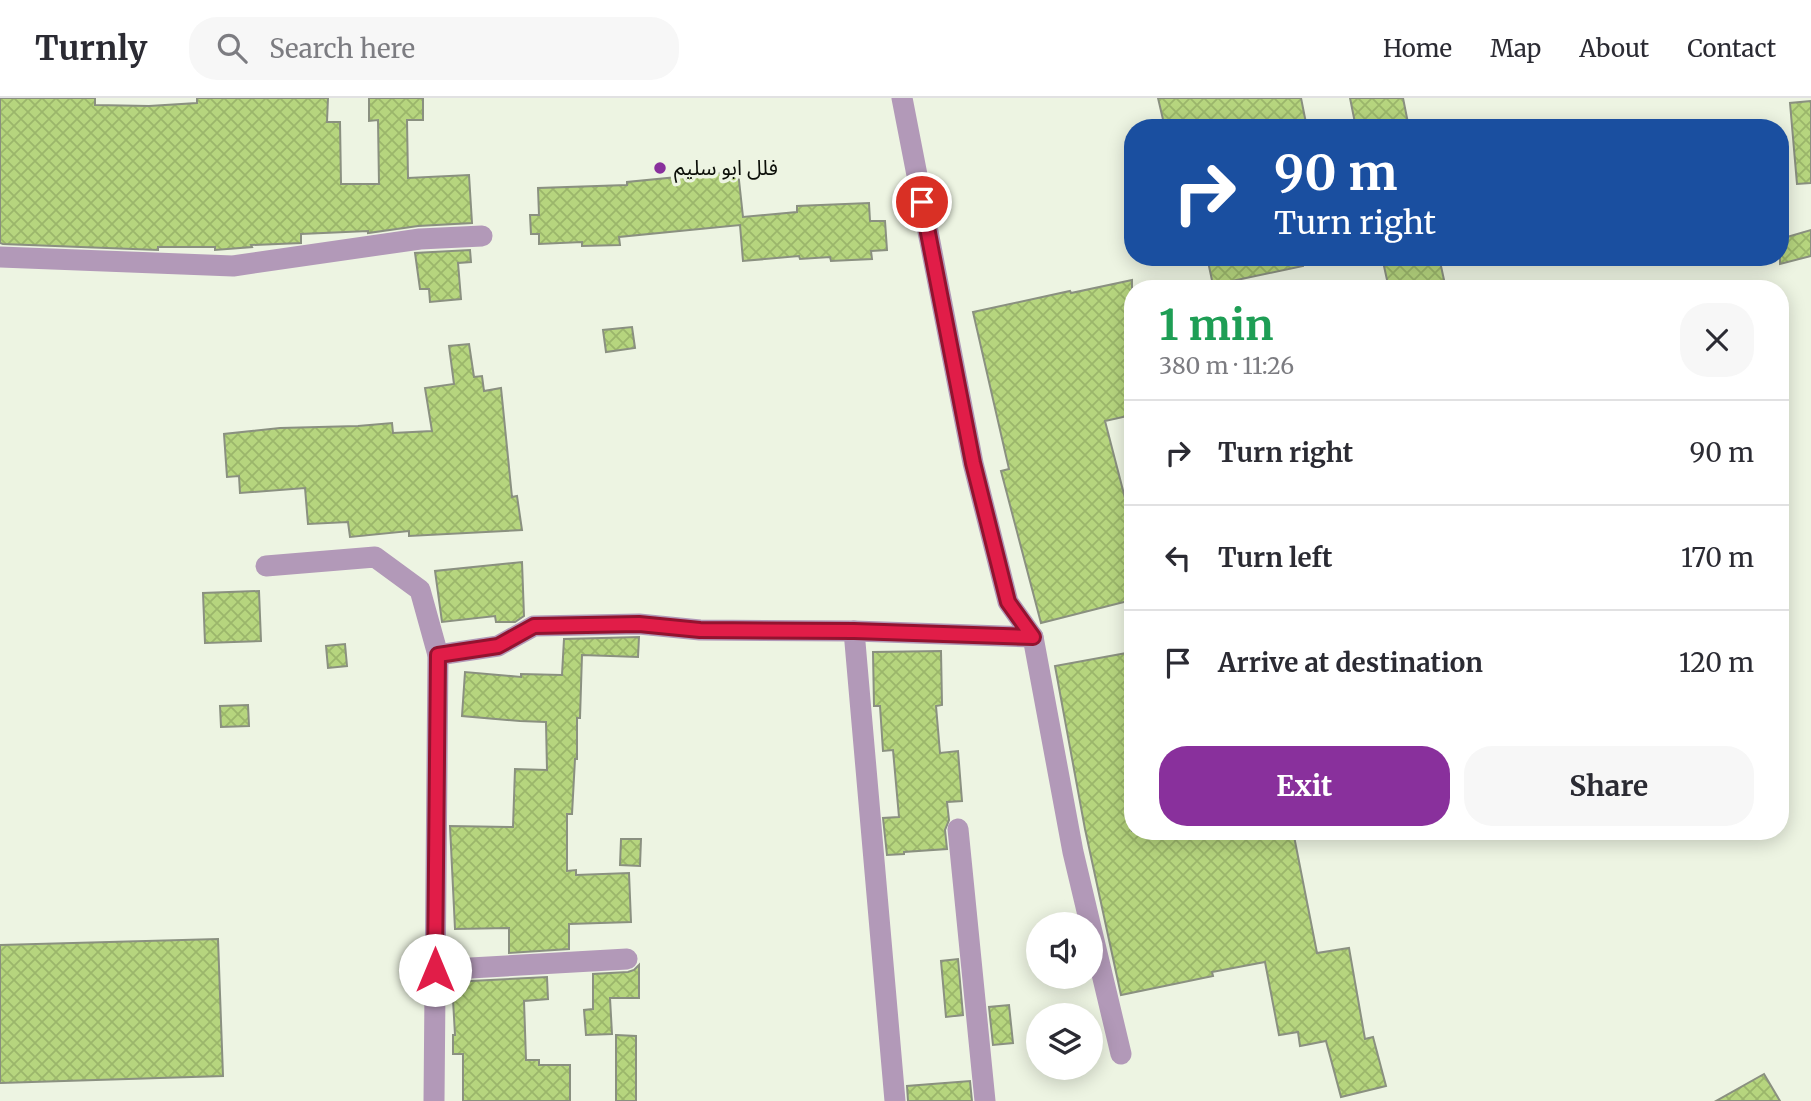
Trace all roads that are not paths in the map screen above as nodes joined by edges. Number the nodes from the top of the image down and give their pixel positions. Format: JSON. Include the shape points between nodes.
{"nodes":[{"id":1,"x":902,"y":98,"type":"edge"},
{"id":2,"x":482,"y":236,"type":"dead end"},
{"id":3,"x":0,"y":257,"type":"edge"},
{"id":4,"x":266,"y":566,"type":"dead end"},
{"id":5,"x":854,"y":631,"type":"junction"},
{"id":6,"x":1033,"y":637,"type":"junction"},
{"id":7,"x":438,"y":655,"type":"junction"},
{"id":8,"x":958,"y":829,"type":"dead end"},
{"id":9,"x":627,"y":959,"type":"dead end"},
{"id":10,"x":435,"y":970,"type":"junction"},
{"id":11,"x":1121,"y":1054,"type":"dead end"},
{"id":12,"x":434,"y":1101,"type":"edge"},
{"id":13,"x":895,"y":1101,"type":"edge"},
{"id":14,"x":985,"y":1101,"type":"edge"}],
"edges":[{"from":1,"to":6,"type":"street","via":[[973,463],[1008,602]]},
{"from":2,"to":3,"type":"street","via":[[420,239],[233,266]]},
{"from":4,"to":7,"type":"street","via":[[375,557],[419,590]]},
{"from":5,"to":6,"type":"street"},
{"from":5,"to":7,"type":"street","via":[[700,630],[639,624],[534,626],[498,646]]},
{"from":5,"to":13,"type":"street"},
{"from":6,"to":11,"type":"street","via":[[1073,852]]},
{"from":7,"to":10,"type":"street"},
{"from":8,"to":14,"type":"street"},
{"from":9,"to":10,"type":"street"},
{"from":10,"to":12,"type":"street"}]}
